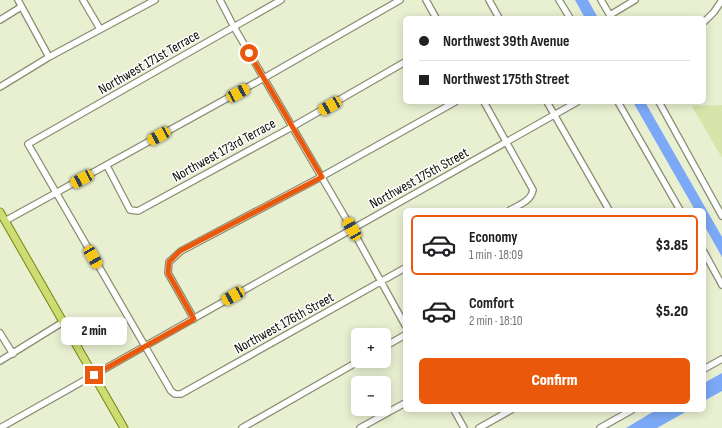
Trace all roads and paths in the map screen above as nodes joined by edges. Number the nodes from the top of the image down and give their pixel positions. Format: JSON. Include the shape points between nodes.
{"nodes":[{"id":1,"x":18,"y":0,"type":"edge"},
{"id":2,"x":83,"y":0,"type":"edge"},
{"id":3,"x":155,"y":0,"type":"edge"},
{"id":4,"x":220,"y":0,"type":"edge"},
{"id":5,"x":281,"y":0,"type":"edge"},
{"id":6,"x":400,"y":0,"type":"edge"},
{"id":7,"x":426,"y":0,"type":"edge"},
{"id":8,"x":489,"y":0,"type":"edge"},
{"id":9,"x":559,"y":0,"type":"edge"},
{"id":10,"x":601,"y":0,"type":"edge"},
{"id":11,"x":635,"y":0,"type":"edge"},
{"id":12,"x":722,"y":0,"type":"edge"},
{"id":13,"x":21,"y":7,"type":"junction"},
{"id":14,"x":435,"y":16,"type":"edge"},
{"id":15,"x":499,"y":16,"type":"edge"},
{"id":16,"x":569,"y":16,"type":"edge"},
{"id":17,"x":611,"y":16,"type":"edge"},
{"id":18,"x":0,"y":20,"type":"edge"},
{"id":19,"x":706,"y":20,"type":"edge"},
{"id":20,"x":234,"y":27,"type":"junction"},
{"id":21,"x":100,"y":29,"type":"junction"},
{"id":22,"x":49,"y":57,"type":"junction"},
{"id":23,"x":403,"y":63,"type":"edge"},
{"id":24,"x":264,"y":78,"type":"junction"},
{"id":25,"x":0,"y":86,"type":"edge"},
{"id":26,"x":451,"y":104,"type":"edge"},
{"id":27,"x":485,"y":104,"type":"edge"},
{"id":28,"x":548,"y":104,"type":"edge"},
{"id":29,"x":573,"y":104,"type":"edge"},
{"id":30,"x":619,"y":104,"type":"edge"},
{"id":31,"x":660,"y":104,"type":"edge"},
{"id":32,"x":554,"y":114,"type":"junction"},
{"id":33,"x":292,"y":127,"type":"junction"},
{"id":34,"x":507,"y":142,"type":"junction"},
{"id":35,"x":107,"y":166,"type":"junction"},
{"id":36,"x":322,"y":177,"type":"junction"},
{"id":37,"x":56,"y":193,"type":"junction"},
{"id":38,"x":514,"y":208,"type":"edge"},
{"id":39,"x":608,"y":208,"type":"edge"},
{"id":40,"x":679,"y":208,"type":"edge"},
{"id":41,"x":0,"y":212,"type":"edge"},
{"id":42,"x":722,"y":216,"type":"edge"},
{"id":43,"x":5,"y":221,"type":"junction"},
{"id":44,"x":352,"y":229,"type":"junction"},
{"id":45,"x":706,"y":256,"type":"edge"},
{"id":46,"x":403,"y":269,"type":"edge"},
{"id":47,"x":380,"y":282,"type":"junction"},
{"id":48,"x":722,"y":285,"type":"edge"},
{"id":49,"x":194,"y":319,"type":"junction"},
{"id":50,"x":63,"y":322,"type":"junction"},
{"id":51,"x":403,"y":322,"type":"edge"},
{"id":52,"x":0,"y":333,"type":"edge"},
{"id":53,"x":403,"y":336,"type":"edge"},
{"id":54,"x":391,"y":343,"type":"edge"},
{"id":55,"x":145,"y":346,"type":"junction"},
{"id":56,"x":12,"y":354,"type":"junction"},
{"id":57,"x":722,"y":359,"type":"edge"},
{"id":58,"x":0,"y":361,"type":"edge"},
{"id":59,"x":351,"y":366,"type":"edge"},
{"id":60,"x":706,"y":368,"type":"edge"},
{"id":61,"x":94,"y":375,"type":"junction"},
{"id":62,"x":403,"y":404,"type":"edge"},
{"id":63,"x":455,"y":412,"type":"edge"},
{"id":64,"x":507,"y":412,"type":"edge"},
{"id":65,"x":628,"y":412,"type":"edge"},
{"id":66,"x":122,"y":427,"type":"edge"},
{"id":67,"x":0,"y":428,"type":"edge"},
{"id":68,"x":242,"y":428,"type":"edge"},
{"id":69,"x":360,"y":428,"type":"edge"},
{"id":70,"x":464,"y":428,"type":"edge"},
{"id":71,"x":479,"y":428,"type":"edge"},
{"id":72,"x":600,"y":428,"type":"edge"}],
"edges":[{"from":1,"to":13,"type":"street"},
{"from":2,"to":21,"type":"street"},
{"from":3,"to":21,"type":"street"},
{"from":4,"to":20,"type":"street"},
{"from":5,"to":20,"type":"street","name":"Northwest 171st Terrace"},
{"from":6,"to":24,"type":"street"},
{"from":7,"to":14,"type":"street"},
{"from":8,"to":15,"type":"street"},
{"from":9,"to":16,"type":"street"},
{"from":10,"to":17,"type":"street"},
{"from":11,"to":17,"type":"street"},
{"from":12,"to":19,"type":"street"},
{"from":13,"to":18,"type":"street"},
{"from":13,"to":22,"type":"street"},
{"from":20,"to":24,"type":"street"},
{"from":20,"to":37,"type":"street","name":"Northwest 171st Terrace","via":[[28,144]]},
{"from":21,"to":22,"type":"street"},
{"from":22,"to":25,"type":"street"},
{"from":23,"to":33,"type":"street","name":"Northwest 173rd Terrace"},
{"from":24,"to":33,"type":"street"},
{"from":24,"to":35,"type":"street"},
{"from":26,"to":36,"type":"street"},
{"from":27,"to":34,"type":"street"},
{"from":28,"to":32,"type":"street"},
{"from":29,"to":32,"type":"street","name":"Northwest 175th Street"},
{"from":30,"to":40,"type":"street"},
{"from":31,"to":42,"type":"street"},
{"from":32,"to":34,"type":"street","name":"Northwest 175th Street"},
{"from":32,"to":39,"type":"street"},
{"from":33,"to":35,"type":"street","name":"Northwest 173rd Terrace","via":[[138,211],[130,210]]},
{"from":33,"to":36,"type":"street"},
{"from":34,"to":38,"type":"street","via":[[532,187],[532,194],[526,201]]},
{"from":34,"to":44,"type":"street","name":"Northwest 175th Street"},
{"from":35,"to":37,"type":"street"},
{"from":36,"to":44,"type":"street"},
{"from":36,"to":49,"type":"street","via":[[180,251],[169,262],[168,273]]},
{"from":37,"to":43,"type":"street"},
{"from":37,"to":55,"type":"street"},
{"from":41,"to":43,"type":"main road"},
{"from":43,"to":50,"type":"main road"},
{"from":44,"to":47,"type":"street"},
{"from":44,"to":49,"type":"street","name":"Northwest 175th Street"},
{"from":45,"to":48,"type":"street"},
{"from":46,"to":47,"type":"street","name":"Northwest 176th Street"},
{"from":47,"to":51,"type":"street"},
{"from":47,"to":55,"type":"street","name":"Northwest 176th Street","via":[[181,394],[171,392]]},
{"from":49,"to":55,"type":"street","name":"Northwest 175th Street"},
{"from":50,"to":56,"type":"street"},
{"from":50,"to":61,"type":"main road"},
{"from":52,"to":56,"type":"street"},
{"from":53,"to":54,"type":"street"},
{"from":55,"to":61,"type":"street","name":"Northwest 175th Street"},
{"from":56,"to":58,"type":"street"},
{"from":57,"to":60,"type":"street"},
{"from":59,"to":68,"type":"street"},
{"from":61,"to":66,"type":"main road"},
{"from":61,"to":67,"type":"street","name":"Northwest 175th Street"},
{"from":62,"to":69,"type":"street"},
{"from":63,"to":70,"type":"street"},
{"from":64,"to":71,"type":"street"},
{"from":65,"to":72,"type":"street"}]}
